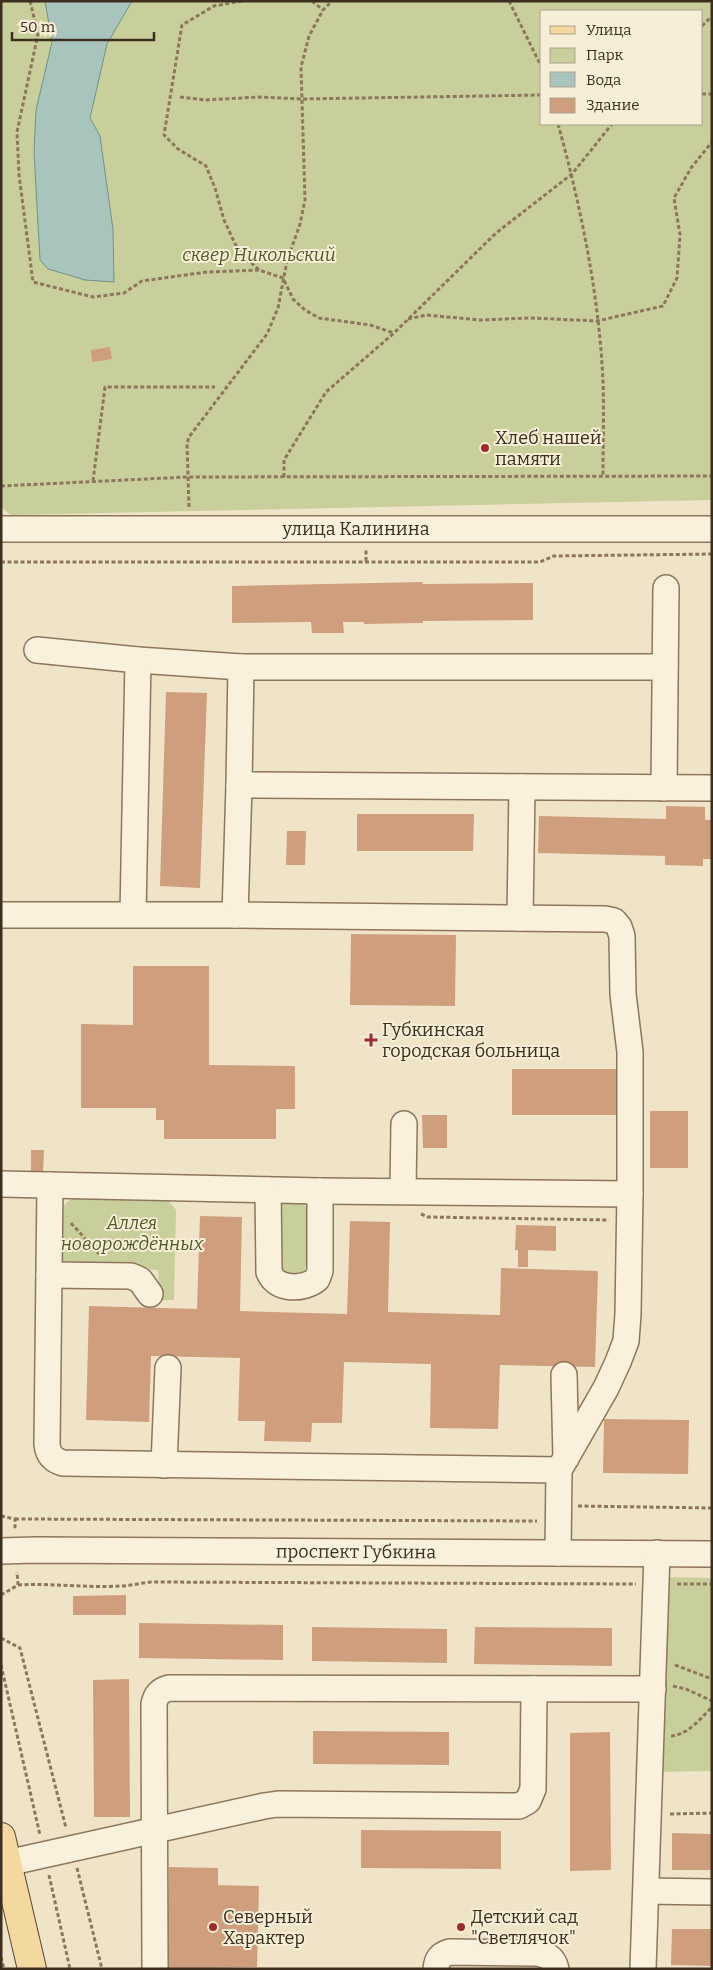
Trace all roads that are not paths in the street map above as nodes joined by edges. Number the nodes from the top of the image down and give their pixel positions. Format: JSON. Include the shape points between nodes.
{"nodes":[{"id":1,"x":1,"y":529,"type":"edge"},
{"id":2,"x":712,"y":529,"type":"edge"},
{"id":3,"x":666,"y":588,"type":"dead end"},
{"id":4,"x":37,"y":650,"type":"dead end"},
{"id":5,"x":138,"y":660,"type":"junction"},
{"id":6,"x":241,"y":667,"type":"junction"},
{"id":7,"x":665,"y":667,"type":"junction"},
{"id":8,"x":239,"y":784,"type":"junction"},
{"id":9,"x":522,"y":787,"type":"junction"},
{"id":10,"x":664,"y":788,"type":"junction"},
{"id":11,"x":712,"y":788,"type":"edge"},
{"id":12,"x":1,"y":914,"type":"edge"},
{"id":13,"x":133,"y":914,"type":"junction"},
{"id":14,"x":235,"y":915,"type":"junction"},
{"id":15,"x":520,"y":918,"type":"junction"},
{"id":16,"x":404,"y":1124,"type":"dead end"},
{"id":17,"x":1,"y":1184,"type":"edge"},
{"id":18,"x":50,"y":1185,"type":"junction"},
{"id":19,"x":268,"y":1190,"type":"junction"},
{"id":20,"x":403,"y":1190,"type":"junction"},
{"id":21,"x":320,"y":1191,"type":"junction"},
{"id":22,"x":630,"y":1194,"type":"junction"},
{"id":23,"x":49,"y":1275,"type":"junction"},
{"id":24,"x":150,"y":1294,"type":"dead end"},
{"id":25,"x":168,"y":1368,"type":"dead end"},
{"id":26,"x":564,"y":1375,"type":"dead end"},
{"id":27,"x":562,"y":1464,"type":"junction"},
{"id":28,"x":164,"y":1465,"type":"junction"},
{"id":29,"x":1,"y":1551,"type":"edge"},
{"id":30,"x":558,"y":1553,"type":"junction"},
{"id":31,"x":657,"y":1554,"type":"junction"},
{"id":32,"x":712,"y":1554,"type":"edge"},
{"id":33,"x":654,"y":1678,"type":"junction"},
{"id":34,"x":534,"y":1689,"type":"junction"},
{"id":35,"x":154,"y":1830,"type":"junction"},
{"id":36,"x":4,"y":1851,"type":"edge"},
{"id":37,"x":646,"y":1891,"type":"junction"},
{"id":38,"x":712,"y":1892,"type":"edge"},
{"id":39,"x":32,"y":1969,"type":"edge"},
{"id":40,"x":154,"y":1969,"type":"edge"},
{"id":41,"x":436,"y":1969,"type":"edge"},
{"id":42,"x":556,"y":1969,"type":"edge"},
{"id":43,"x":643,"y":1969,"type":"edge"}],
"edges":[{"from":1,"to":2,"type":"street","name":"улица Калинина"},
{"from":3,"to":7,"type":"street"},
{"from":4,"to":5,"type":"street"},
{"from":5,"to":6,"type":"street"},
{"from":5,"to":13,"type":"street"},
{"from":6,"to":7,"type":"street"},
{"from":6,"to":8,"type":"street"},
{"from":7,"to":10,"type":"street"},
{"from":8,"to":9,"type":"street"},
{"from":8,"to":14,"type":"street"},
{"from":9,"to":10,"type":"street"},
{"from":9,"to":15,"type":"street"},
{"from":10,"to":11,"type":"street"},
{"from":12,"to":13,"type":"street"},
{"from":13,"to":14,"type":"street"},
{"from":14,"to":15,"type":"street"},
{"from":15,"to":22,"type":"street","via":[[605,918],[619,927],[630,1052]]},
{"from":16,"to":20,"type":"street"},
{"from":17,"to":18,"type":"street"},
{"from":18,"to":19,"type":"street"},
{"from":18,"to":23,"type":"street"},
{"from":19,"to":21,"type":"street"},
{"from":19,"to":21,"type":"street","via":[[269,1272],[272,1279],[282,1286],[306,1286],[317,1279],[320,1271]]},
{"from":20,"to":21,"type":"street"},
{"from":20,"to":22,"type":"street"},
{"from":22,"to":27,"type":"street","via":[[626,1341],[606,1388]]},
{"from":23,"to":24,"type":"street","via":[[131,1276],[140,1280]]},
{"from":23,"to":28,"type":"street","via":[[48,1453],[63,1463]]},
{"from":25,"to":28,"type":"street"},
{"from":26,"to":27,"type":"street"},
{"from":27,"to":28,"type":"street"},
{"from":27,"to":30,"type":"street"},
{"from":29,"to":30,"type":"street","name":"проспект Губкина"},
{"from":30,"to":31,"type":"street","name":"проспект Губкина"},
{"from":31,"to":32,"type":"street","name":"проспект Губкина"},
{"from":31,"to":33,"type":"street"},
{"from":33,"to":34,"type":"street"},
{"from":33,"to":37,"type":"street"},
{"from":34,"to":35,"type":"street","via":[[533,1789],[528,1801],[519,1806],[278,1804]]},
{"from":34,"to":35,"type":"street","via":[[162,1690],[154,1704]]},
{"from":35,"to":36,"type":"street","via":[[44,1855]]},
{"from":35,"to":40,"type":"street"},
{"from":36,"to":39,"type":"main road"},
{"from":37,"to":38,"type":"street"},
{"from":37,"to":43,"type":"street"},
{"from":41,"to":42,"type":"street","via":[[438,1959],[449,1952],[537,1953],[548,1956]]}]}
